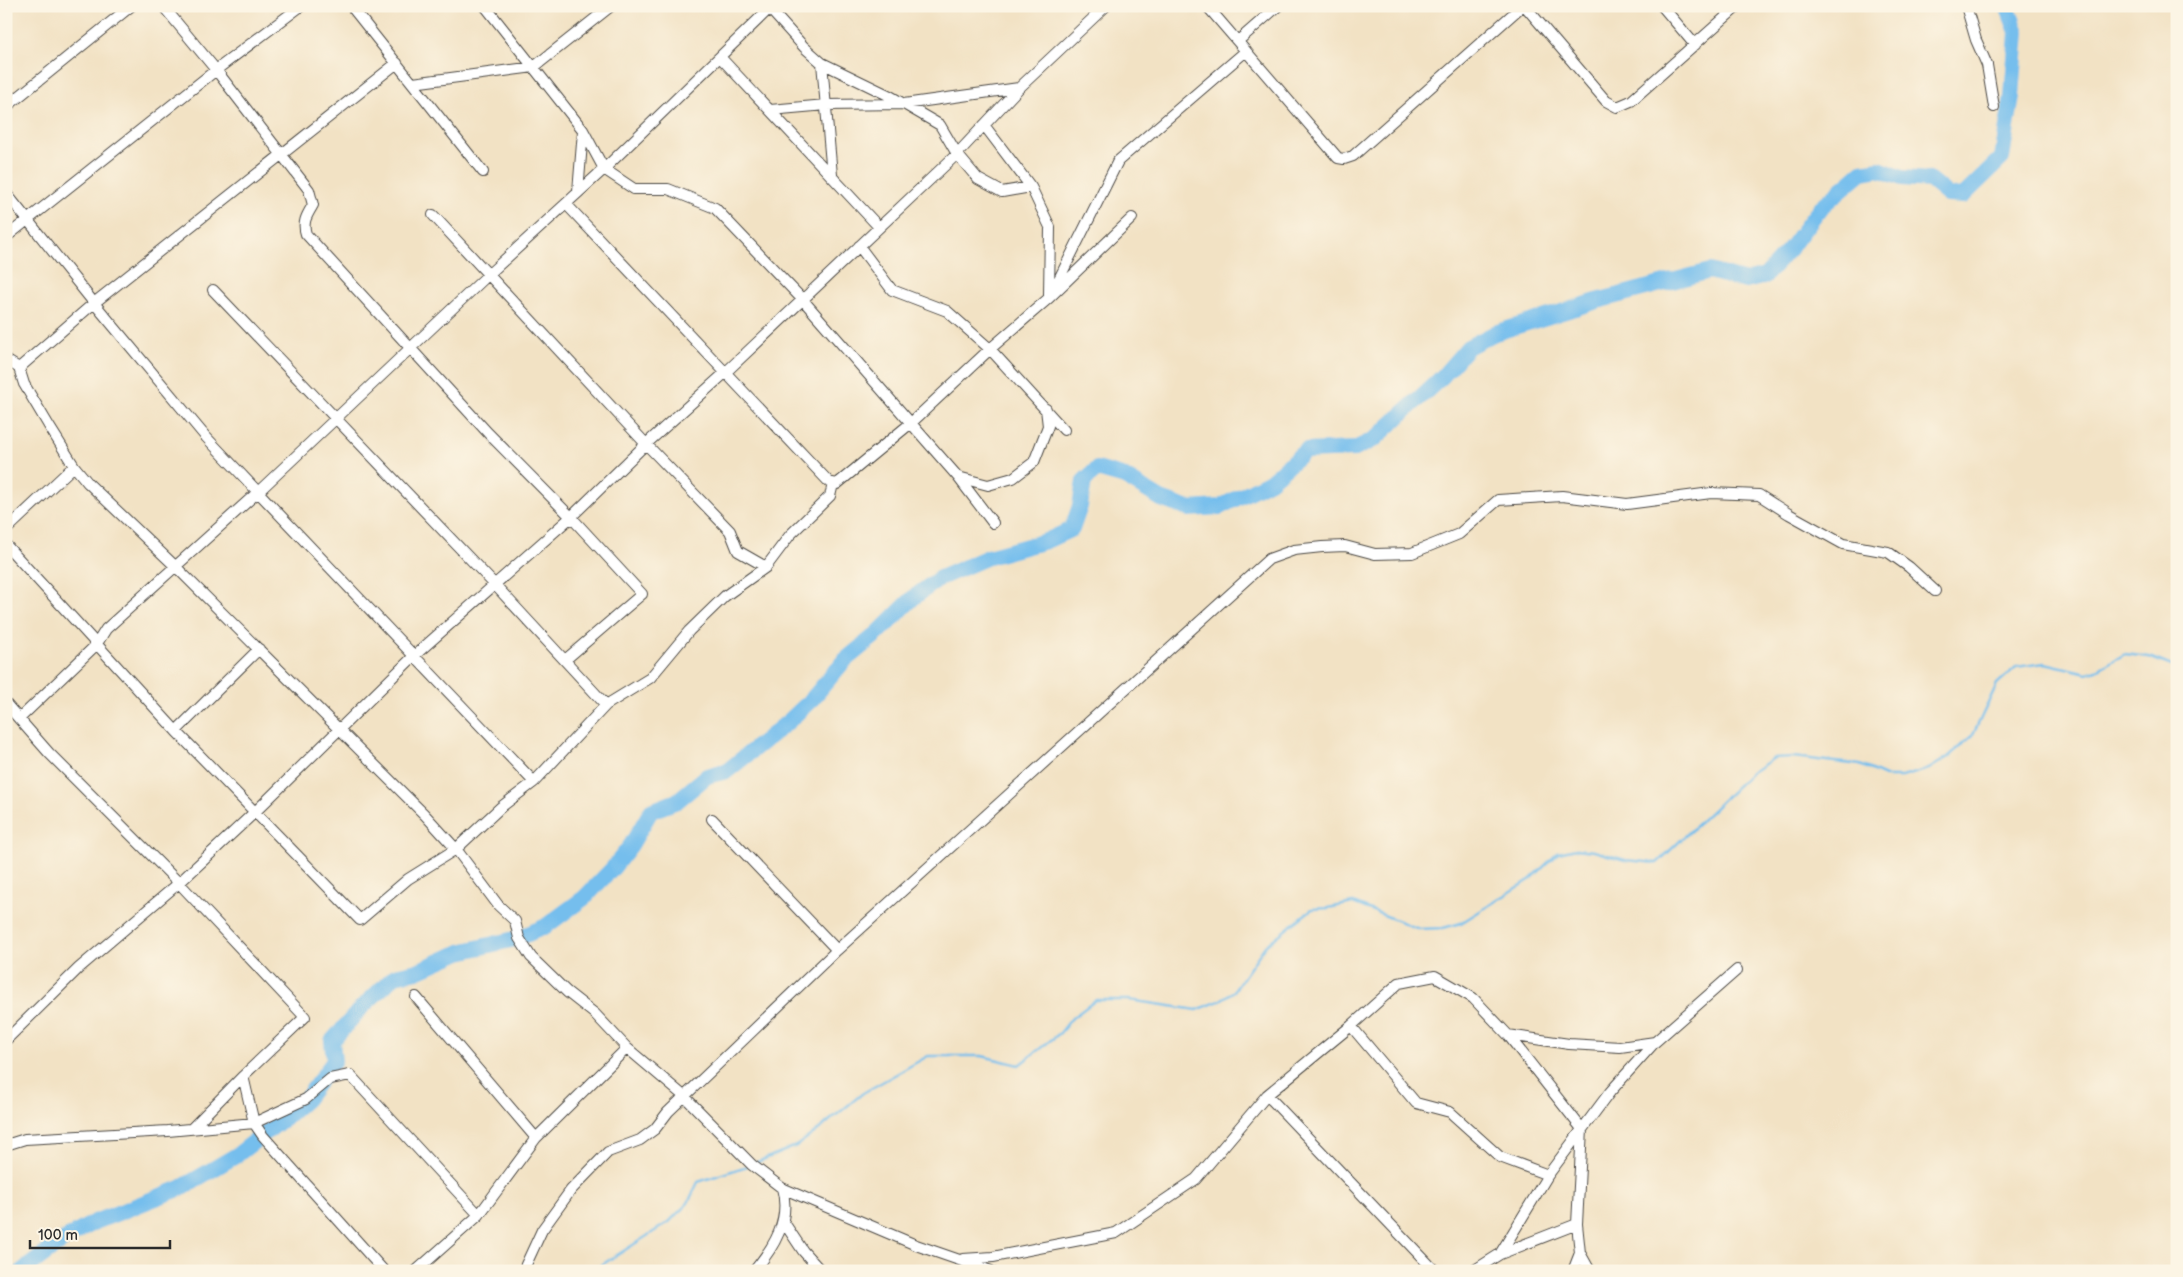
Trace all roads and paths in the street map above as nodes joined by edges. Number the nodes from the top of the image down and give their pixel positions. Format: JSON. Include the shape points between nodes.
{"nodes":[{"id":1,"x":131,"y":6,"type":"edge"},
{"id":2,"x":163,"y":6,"type":"edge"},
{"id":3,"x":301,"y":6,"type":"edge"},
{"id":4,"x":351,"y":6,"type":"edge"},
{"id":5,"x":485,"y":6,"type":"edge"},
{"id":6,"x":611,"y":6,"type":"edge"},
{"id":7,"x":1106,"y":6,"type":"edge"},
{"id":8,"x":1207,"y":6,"type":"edge"},
{"id":9,"x":1278,"y":6,"type":"edge"},
{"id":10,"x":1523,"y":6,"type":"edge"},
{"id":11,"x":1662,"y":6,"type":"edge"},
{"id":12,"x":1738,"y":6,"type":"edge"},
{"id":13,"x":1966,"y":6,"type":"edge"},
{"id":14,"x":768,"y":8,"type":"edge"},
{"id":15,"x":1238,"y":41,"type":"junction"},
{"id":16,"x":1695,"y":45,"type":"junction"},
{"id":17,"x":1246,"y":51,"type":"junction"},
{"id":18,"x":721,"y":58,"type":"junction"},
{"id":19,"x":397,"y":63,"type":"junction"},
{"id":20,"x":822,"y":63,"type":"junction"},
{"id":21,"x":534,"y":67,"type":"junction"},
{"id":22,"x":216,"y":70,"type":"junction"},
{"id":23,"x":413,"y":83,"type":"junction"},
{"id":24,"x":1019,"y":88,"type":"junction"},
{"id":25,"x":904,"y":104,"type":"junction"},
{"id":26,"x":826,"y":105,"type":"junction"},
{"id":27,"x":6,"y":107,"type":"edge"},
{"id":28,"x":1994,"y":107,"type":"dead end"},
{"id":29,"x":770,"y":110,"type":"junction"},
{"id":30,"x":984,"y":125,"type":"junction"},
{"id":31,"x":583,"y":130,"type":"junction"},
{"id":32,"x":281,"y":154,"type":"junction"},
{"id":33,"x":957,"y":154,"type":"junction"},
{"id":34,"x":604,"y":169,"type":"junction"},
{"id":35,"x":483,"y":172,"type":"dead end"},
{"id":36,"x":832,"y":175,"type":"junction"},
{"id":37,"x":1031,"y":187,"type":"junction"},
{"id":38,"x":6,"y":192,"type":"edge"},
{"id":39,"x":578,"y":192,"type":"junction"},
{"id":40,"x":566,"y":204,"type":"junction"},
{"id":41,"x":434,"y":215,"type":"dead end"},
{"id":42,"x":1132,"y":218,"type":"dead end"},
{"id":43,"x":27,"y":221,"type":"junction"},
{"id":44,"x":878,"y":226,"type":"junction"},
{"id":45,"x":6,"y":237,"type":"edge"},
{"id":46,"x":859,"y":246,"type":"junction"},
{"id":47,"x":489,"y":274,"type":"junction"},
{"id":48,"x":213,"y":290,"type":"dead end"},
{"id":49,"x":1049,"y":298,"type":"junction"},
{"id":50,"x":803,"y":300,"type":"junction"},
{"id":51,"x":94,"y":303,"type":"junction"},
{"id":52,"x":410,"y":348,"type":"junction"},
{"id":53,"x":990,"y":349,"type":"junction"},
{"id":54,"x":6,"y":360,"type":"edge"},
{"id":55,"x":19,"y":368,"type":"junction"},
{"id":56,"x":726,"y":372,"type":"junction"},
{"id":57,"x":1046,"y":409,"type":"junction"},
{"id":58,"x":337,"y":420,"type":"junction"},
{"id":59,"x":911,"y":423,"type":"junction"},
{"id":60,"x":1064,"y":430,"type":"dead end"},
{"id":61,"x":646,"y":444,"type":"junction"},
{"id":62,"x":74,"y":466,"type":"junction"},
{"id":63,"x":958,"y":477,"type":"junction"},
{"id":64,"x":833,"y":484,"type":"junction"},
{"id":65,"x":258,"y":492,"type":"junction"},
{"id":66,"x":572,"y":517,"type":"junction"},
{"id":67,"x":993,"y":523,"type":"dead end"},
{"id":68,"x":6,"y":530,"type":"edge"},
{"id":69,"x":6,"y":545,"type":"edge"},
{"id":70,"x":175,"y":566,"type":"junction"},
{"id":71,"x":766,"y":567,"type":"junction"},
{"id":72,"x":496,"y":586,"type":"junction"},
{"id":73,"x":1935,"y":591,"type":"dead end"},
{"id":74,"x":96,"y":645,"type":"junction"},
{"id":75,"x":259,"y":649,"type":"junction"},
{"id":76,"x":415,"y":655,"type":"junction"},
{"id":77,"x":565,"y":660,"type":"junction"},
{"id":78,"x":6,"y":704,"type":"edge"},
{"id":79,"x":606,"y":705,"type":"junction"},
{"id":80,"x":19,"y":719,"type":"junction"},
{"id":81,"x":339,"y":729,"type":"junction"},
{"id":82,"x":176,"y":731,"type":"junction"},
{"id":83,"x":534,"y":782,"type":"junction"},
{"id":84,"x":256,"y":811,"type":"junction"},
{"id":85,"x":712,"y":819,"type":"dead end"},
{"id":86,"x":456,"y":849,"type":"junction"},
{"id":87,"x":179,"y":883,"type":"junction"},
{"id":88,"x":837,"y":950,"type":"junction"},
{"id":89,"x":1737,"y":970,"type":"dead end"},
{"id":90,"x":416,"y":997,"type":"dead end"},
{"id":91,"x":1351,"y":1026,"type":"junction"},
{"id":92,"x":1508,"y":1035,"type":"junction"},
{"id":93,"x":6,"y":1040,"type":"edge"},
{"id":94,"x":1655,"y":1042,"type":"junction"},
{"id":95,"x":627,"y":1048,"type":"junction"},
{"id":96,"x":243,"y":1076,"type":"junction"},
{"id":97,"x":1267,"y":1095,"type":"junction"},
{"id":98,"x":685,"y":1097,"type":"junction"},
{"id":99,"x":254,"y":1123,"type":"junction"},
{"id":100,"x":192,"y":1128,"type":"junction"},
{"id":101,"x":1582,"y":1129,"type":"junction"},
{"id":102,"x":536,"y":1138,"type":"junction"},
{"id":103,"x":6,"y":1145,"type":"edge"},
{"id":104,"x":1548,"y":1174,"type":"junction"},
{"id":105,"x":782,"y":1188,"type":"junction"},
{"id":106,"x":479,"y":1215,"type":"junction"},
{"id":107,"x":783,"y":1221,"type":"junction"},
{"id":108,"x":1577,"y":1224,"type":"junction"},
{"id":109,"x":1580,"y":1253,"type":"junction"},
{"id":110,"x":1500,"y":1254,"type":"junction"},
{"id":111,"x":960,"y":1259,"type":"junction"},
{"id":112,"x":384,"y":1271,"type":"edge"},
{"id":113,"x":416,"y":1271,"type":"edge"},
{"id":114,"x":522,"y":1271,"type":"edge"},
{"id":115,"x":754,"y":1271,"type":"edge"},
{"id":116,"x":821,"y":1271,"type":"edge"},
{"id":117,"x":991,"y":1271,"type":"edge"},
{"id":118,"x":1435,"y":1271,"type":"edge"},
{"id":119,"x":1473,"y":1271,"type":"edge"},
{"id":120,"x":1573,"y":1271,"type":"edge"},
{"id":121,"x":1590,"y":1271,"type":"edge"}],
"edges":[{"from":1,"to":27,"type":"street"},
{"from":2,"to":22,"type":"street"},
{"from":3,"to":22,"type":"street"},
{"from":4,"to":19,"type":"street"},
{"from":5,"to":21,"type":"street"},
{"from":6,"to":21,"type":"street"},
{"from":7,"to":24,"type":"street"},
{"from":8,"to":15,"type":"street"},
{"from":9,"to":15,"type":"street"},
{"from":10,"to":16,"type":"street","via":[[1606,100],[1617,107],[1631,101]]},
{"from":10,"to":17,"type":"street","via":[[1353,156],[1344,159],[1338,158]]},
{"from":11,"to":16,"type":"street"},
{"from":12,"to":16,"type":"street"},
{"from":13,"to":28,"type":"street","via":[[1986,64]]},
{"from":14,"to":18,"type":"street"},
{"from":14,"to":20,"type":"street"},
{"from":15,"to":17,"type":"street"},
{"from":17,"to":49,"type":"street","via":[[1118,161]]},
{"from":18,"to":29,"type":"street"},
{"from":18,"to":34,"type":"street"},
{"from":19,"to":23,"type":"street"},
{"from":19,"to":32,"type":"street"},
{"from":20,"to":25,"type":"street"},
{"from":20,"to":26,"type":"street"},
{"from":21,"to":23,"type":"street"},
{"from":21,"to":31,"type":"street"},
{"from":22,"to":32,"type":"street"},
{"from":22,"to":43,"type":"street"},
{"from":23,"to":35,"type":"street"},
{"from":24,"to":25,"type":"street"},
{"from":24,"to":30,"type":"street"},
{"from":25,"to":26,"type":"street"},
{"from":25,"to":33,"type":"street","via":[[940,125]]},
{"from":26,"to":29,"type":"street"},
{"from":26,"to":36,"type":"street"},
{"from":29,"to":36,"type":"street"},
{"from":30,"to":33,"type":"street"},
{"from":30,"to":37,"type":"street"},
{"from":31,"to":34,"type":"street"},
{"from":31,"to":39,"type":"street"},
{"from":32,"to":51,"type":"street"},
{"from":32,"to":52,"type":"street","via":[[312,196],[313,205],[305,218],[306,234]]},
{"from":33,"to":37,"type":"street","via":[[978,178],[1002,192]]},
{"from":33,"to":44,"type":"street"},
{"from":34,"to":39,"type":"street"},
{"from":34,"to":50,"type":"street","via":[[634,189],[668,189],[715,208]]},
{"from":36,"to":44,"type":"street"},
{"from":37,"to":49,"type":"street","via":[[1050,227]]},
{"from":38,"to":43,"type":"street"},
{"from":39,"to":40,"type":"street"},
{"from":40,"to":47,"type":"street"},
{"from":40,"to":56,"type":"street"},
{"from":41,"to":47,"type":"street"},
{"from":42,"to":49,"type":"street"},
{"from":43,"to":45,"type":"street"},
{"from":43,"to":51,"type":"street"},
{"from":44,"to":46,"type":"street"},
{"from":46,"to":50,"type":"street"},
{"from":46,"to":53,"type":"street","via":[[892,290],[948,311]]},
{"from":47,"to":52,"type":"street"},
{"from":47,"to":61,"type":"street"},
{"from":48,"to":58,"type":"street"},
{"from":49,"to":53,"type":"street"},
{"from":50,"to":56,"type":"street"},
{"from":50,"to":59,"type":"street"},
{"from":51,"to":55,"type":"street"},
{"from":51,"to":65,"type":"street","via":[[206,436]]},
{"from":52,"to":58,"type":"street"},
{"from":52,"to":66,"type":"street"},
{"from":53,"to":57,"type":"street"},
{"from":53,"to":59,"type":"street"},
{"from":54,"to":55,"type":"street"},
{"from":55,"to":62,"type":"street","via":[[24,384]]},
{"from":56,"to":61,"type":"street"},
{"from":56,"to":64,"type":"street"},
{"from":57,"to":60,"type":"street"},
{"from":57,"to":63,"type":"street","via":[[1048,426],[1034,462],[1013,478],[988,485]]},
{"from":58,"to":65,"type":"street"},
{"from":58,"to":72,"type":"street"},
{"from":59,"to":63,"type":"street"},
{"from":59,"to":64,"type":"street","via":[[842,482]]},
{"from":61,"to":66,"type":"street"},
{"from":61,"to":71,"type":"street","via":[[730,531],[738,551]]},
{"from":62,"to":68,"type":"street"},
{"from":62,"to":70,"type":"street"},
{"from":63,"to":67,"type":"street"},
{"from":64,"to":71,"type":"street","via":[[830,496],[790,535]]},
{"from":65,"to":70,"type":"street"},
{"from":65,"to":76,"type":"street"},
{"from":66,"to":72,"type":"street"},
{"from":66,"to":77,"type":"street","via":[[642,594]]},
{"from":69,"to":74,"type":"street"},
{"from":70,"to":74,"type":"street","via":[[106,629]]},
{"from":70,"to":75,"type":"street"},
{"from":71,"to":79,"type":"street","via":[[725,596],[695,625],[650,678]]},
{"from":72,"to":76,"type":"street"},
{"from":72,"to":77,"type":"street"},
{"from":73,"to":88,"type":"street","via":[[1888,552],[1843,544],[1759,495],[1711,493],[1627,504],[1562,496],[1498,500],[1459,534],[1412,553],[1367,553],[1345,546],[1294,550],[1269,559]]},
{"from":74,"to":80,"type":"street"},
{"from":74,"to":82,"type":"street"},
{"from":75,"to":81,"type":"street"},
{"from":75,"to":82,"type":"street"},
{"from":76,"to":81,"type":"street"},
{"from":76,"to":83,"type":"street"},
{"from":77,"to":79,"type":"street"},
{"from":78,"to":80,"type":"street"},
{"from":79,"to":83,"type":"street"},
{"from":80,"to":87,"type":"street"},
{"from":81,"to":84,"type":"street"},
{"from":81,"to":86,"type":"street"},
{"from":82,"to":84,"type":"street"},
{"from":83,"to":86,"type":"street","via":[[501,807]]},
{"from":84,"to":86,"type":"street","via":[[360,920],[408,880]]},
{"from":84,"to":87,"type":"street"},
{"from":85,"to":88,"type":"street"},
{"from":86,"to":95,"type":"street","via":[[498,905],[515,921],[519,938],[531,957],[595,1014]]},
{"from":87,"to":93,"type":"street","via":[[79,968]]},
{"from":87,"to":96,"type":"street","via":[[305,1017]]},
{"from":88,"to":98,"type":"street"},
{"from":89,"to":94,"type":"street"},
{"from":90,"to":102,"type":"street"},
{"from":91,"to":92,"type":"street","via":[[1398,982],[1435,976],[1473,998]]},
{"from":91,"to":97,"type":"street"},
{"from":91,"to":104,"type":"street","via":[[1416,1103],[1450,1112],[1500,1157]]},
{"from":92,"to":94,"type":"street","via":[[1620,1047]]},
{"from":92,"to":101,"type":"street"},
{"from":94,"to":101,"type":"street"},
{"from":95,"to":98,"type":"street"},
{"from":95,"to":102,"type":"street"},
{"from":96,"to":99,"type":"street"},
{"from":96,"to":100,"type":"street"},
{"from":97,"to":111,"type":"street","via":[[1196,1179],[1116,1233],[993,1257]]},
{"from":97,"to":118,"type":"street"},
{"from":98,"to":105,"type":"street","via":[[752,1165]]},
{"from":98,"to":114,"type":"street","via":[[655,1129],[640,1140],[608,1152],[584,1175],[542,1230]]},
{"from":99,"to":100,"type":"street"},
{"from":99,"to":106,"type":"street","via":[[306,1099],[330,1079],[350,1075]]},
{"from":99,"to":112,"type":"street"},
{"from":100,"to":103,"type":"street","via":[[24,1139]]},
{"from":101,"to":104,"type":"street"},
{"from":101,"to":108,"type":"street"},
{"from":102,"to":106,"type":"street"},
{"from":104,"to":110,"type":"street"},
{"from":105,"to":107,"type":"street"},
{"from":105,"to":111,"type":"street","via":[[916,1245]]},
{"from":106,"to":113,"type":"street"},
{"from":107,"to":115,"type":"street","via":[[775,1244]]},
{"from":107,"to":116,"type":"street","via":[[802,1251]]},
{"from":108,"to":109,"type":"street"},
{"from":108,"to":110,"type":"street"},
{"from":109,"to":120,"type":"street"},
{"from":109,"to":121,"type":"street"},
{"from":110,"to":119,"type":"street"},
{"from":111,"to":117,"type":"street"}]}
